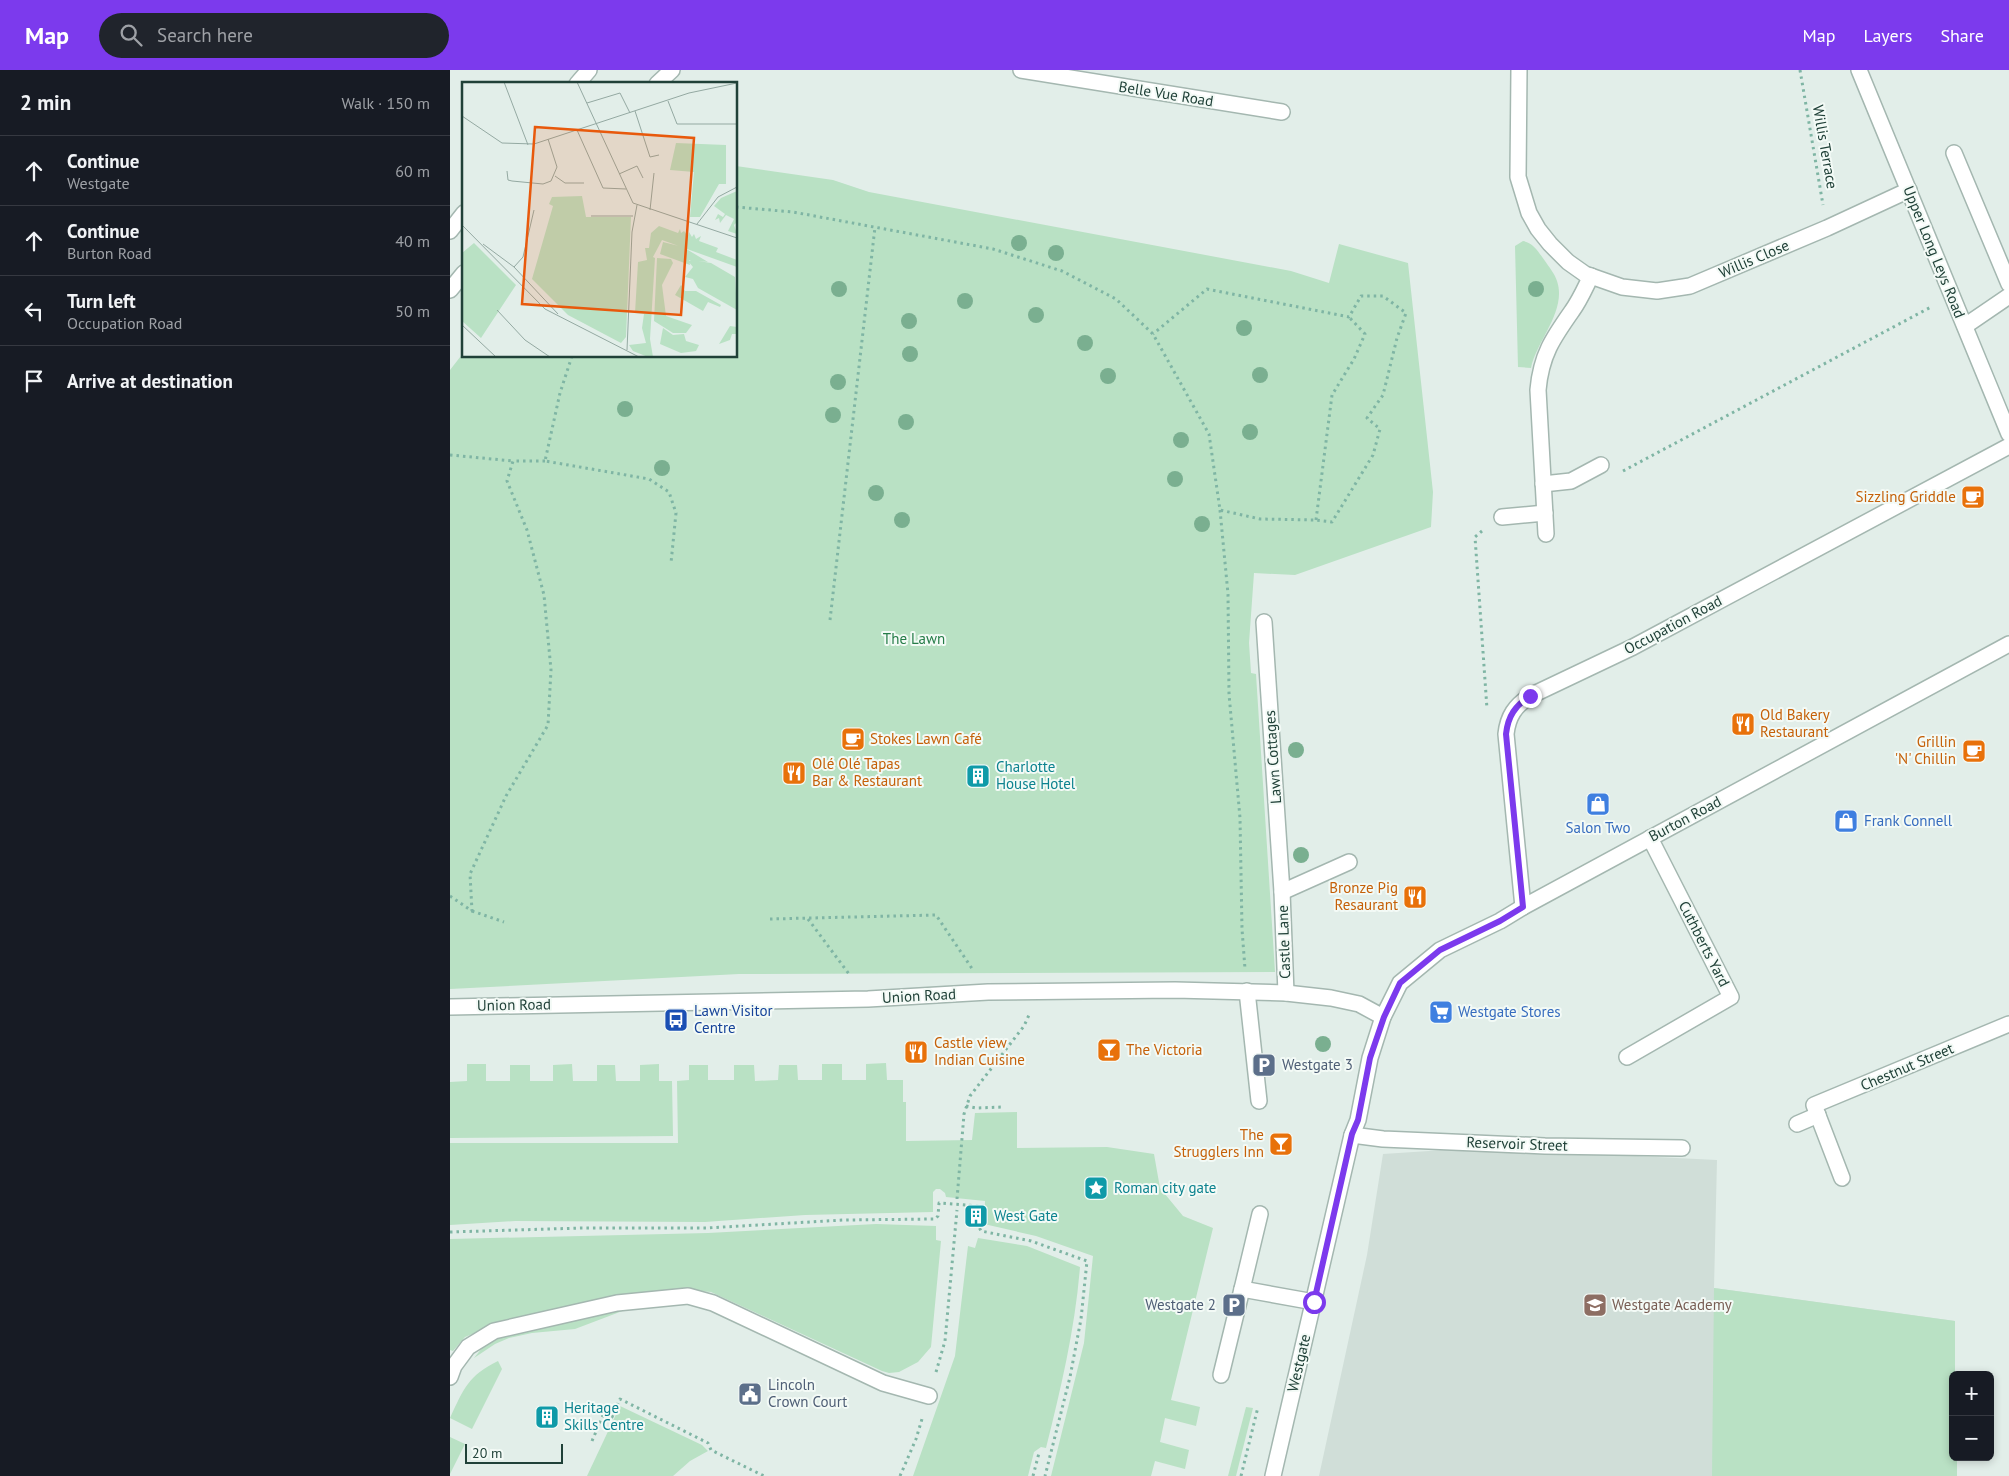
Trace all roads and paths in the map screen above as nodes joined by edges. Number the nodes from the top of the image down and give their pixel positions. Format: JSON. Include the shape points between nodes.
{"nodes":[{"id":1,"x":589,"y":70,"type":"edge"},
{"id":2,"x":672,"y":70,"type":"edge"},
{"id":3,"x":1021,"y":70,"type":"edge"},
{"id":4,"x":1519,"y":70,"type":"edge"},
{"id":5,"x":1800,"y":70,"type":"edge"},
{"id":6,"x":1860,"y":70,"type":"edge"},
{"id":7,"x":579,"y":82,"type":"edge"},
{"id":8,"x":659,"y":82,"type":"edge"},
{"id":9,"x":1282,"y":112,"type":"dead end"},
{"id":10,"x":1954,"y":153,"type":"dead end"},
{"id":11,"x":1909,"y":190,"type":"junction"},
{"id":12,"x":738,"y":207,"type":"edge"},
{"id":13,"x":462,"y":216,"type":"edge"},
{"id":14,"x":875,"y":227,"type":"junction"},
{"id":15,"x":1827,"y":228,"type":"junction"},
{"id":16,"x":450,"y":231,"type":"edge"},
{"id":17,"x":462,"y":275,"type":"edge"},
{"id":18,"x":1592,"y":276,"type":"junction"},
{"id":19,"x":2009,"y":284,"type":"edge"},
{"id":20,"x":450,"y":290,"type":"edge"},
{"id":21,"x":1952,"y":296,"type":"junction"},
{"id":22,"x":2009,"y":296,"type":"edge"},
{"id":23,"x":1349,"y":317,"type":"junction"},
{"id":24,"x":1964,"y":326,"type":"junction"},
{"id":25,"x":1153,"y":334,"type":"junction"},
{"id":26,"x":571,"y":358,"type":"edge"},
{"id":27,"x":2009,"y":434,"type":"edge"},
{"id":28,"x":2009,"y":446,"type":"edge"},
{"id":29,"x":450,"y":455,"type":"edge"},
{"id":30,"x":513,"y":461,"type":"junction"},
{"id":31,"x":545,"y":461,"type":"junction"},
{"id":32,"x":1601,"y":465,"type":"joint"},
{"id":33,"x":1543,"y":484,"type":"junction"},
{"id":34,"x":1220,"y":510,"type":"junction"},
{"id":35,"x":1545,"y":513,"type":"junction"},
{"id":36,"x":1502,"y":517,"type":"dead end"},
{"id":37,"x":1316,"y":520,"type":"junction"},
{"id":38,"x":1546,"y":534,"type":"dead end"},
{"id":39,"x":671,"y":563,"type":"dead end"},
{"id":40,"x":830,"y":620,"type":"dead end"},
{"id":41,"x":1264,"y":622,"type":"dead end"},
{"id":42,"x":2009,"y":644,"type":"edge"},
{"id":43,"x":1650,"y":838,"type":"junction"},
{"id":44,"x":1349,"y":862,"type":"dead end"},
{"id":45,"x":1282,"y":892,"type":"junction"},
{"id":46,"x":450,"y":896,"type":"edge"},
{"id":47,"x":1523,"y":907,"type":"junction"},
{"id":48,"x":472,"y":911,"type":"junction"},
{"id":49,"x":808,"y":918,"type":"junction"},
{"id":50,"x":770,"y":919,"type":"dead end"},
{"id":51,"x":504,"y":922,"type":"dead end"},
{"id":52,"x":1248,"y":991,"type":"junction"},
{"id":53,"x":988,"y":992,"type":"junction"},
{"id":54,"x":1286,"y":993,"type":"junction"},
{"id":55,"x":868,"y":999,"type":"junction"},
{"id":56,"x":450,"y":1007,"type":"edge"},
{"id":57,"x":1031,"y":1012,"type":"dead end"},
{"id":58,"x":1384,"y":1017,"type":"junction"},
{"id":59,"x":2009,"y":1024,"type":"edge"},
{"id":60,"x":1627,"y":1057,"type":"dead end"},
{"id":61,"x":1260,"y":1101,"type":"dead end"},
{"id":62,"x":966,"y":1106,"type":"junction"},
{"id":63,"x":1002,"y":1107,"type":"dead end"},
{"id":64,"x":1818,"y":1114,"type":"junction"},
{"id":65,"x":1797,"y":1124,"type":"dead end"},
{"id":66,"x":1352,"y":1134,"type":"junction"},
{"id":67,"x":1682,"y":1148,"type":"dead end"},
{"id":68,"x":1842,"y":1178,"type":"dead end"},
{"id":69,"x":957,"y":1199,"type":"dead end"},
{"id":70,"x":957,"y":1210,"type":"dead end"},
{"id":71,"x":1260,"y":1214,"type":"dead end"},
{"id":72,"x":450,"y":1232,"type":"edge"},
{"id":73,"x":1242,"y":1289,"type":"junction"},
{"id":74,"x":1314,"y":1302,"type":"junction"},
{"id":75,"x":1221,"y":1376,"type":"dead end"},
{"id":76,"x":450,"y":1377,"type":"edge"},
{"id":77,"x":929,"y":1396,"type":"junction"},
{"id":78,"x":1258,"y":1407,"type":"dead end"},
{"id":79,"x":592,"y":1441,"type":"dead end"},
{"id":80,"x":1039,"y":1454,"type":"dead end"},
{"id":81,"x":753,"y":1470,"type":"junction"},
{"id":82,"x":751,"y":1476,"type":"edge"},
{"id":83,"x":764,"y":1476,"type":"edge"},
{"id":84,"x":900,"y":1476,"type":"edge"},
{"id":85,"x":1033,"y":1476,"type":"edge"},
{"id":86,"x":1044,"y":1476,"type":"edge"},
{"id":87,"x":1241,"y":1476,"type":"edge"},
{"id":88,"x":1273,"y":1476,"type":"edge"}],
"edges":[{"from":1,"to":7,"type":"street"},
{"from":2,"to":8,"type":"street"},
{"from":3,"to":9,"type":"street","name":"Belle Vue Road"},
{"from":4,"to":18,"type":"street","name":"Willis Close","via":[[1517,152],[1521,191],[1529,213],[1550,244],[1568,262]]},
{"from":5,"to":15,"type":"path","name":"Willis Terrace"},
{"from":6,"to":11,"type":"street","name":"Upper Long Leys Road"},
{"from":10,"to":19,"type":"street"},
{"from":11,"to":15,"type":"street","name":"Willis Close"},
{"from":11,"to":21,"type":"street","name":"Upper Long Leys Road"},
{"from":12,"to":14,"type":"path","via":[[792,212]]},
{"from":13,"to":16,"type":"street"},
{"from":14,"to":25,"type":"path","via":[[993,249],[1062,271],[1116,299]]},
{"from":14,"to":40,"type":"path"},
{"from":15,"to":18,"type":"street","name":"Willis Close","via":[[1702,281],[1674,289],[1658,291],[1622,287]]},
{"from":17,"to":20,"type":"street"},
{"from":18,"to":33,"type":"street","via":[[1549,345],[1539,374]]},
{"from":21,"to":24,"type":"street","name":"Upper Long Leys Road"},
{"from":21,"to":32,"type":"path","via":[[1614,476],[1607,462]]},
{"from":22,"to":24,"type":"street"},
{"from":23,"to":25,"type":"path","via":[[1206,289]]},
{"from":23,"to":37,"type":"path","via":[[1365,334],[1332,395]]},
{"from":23,"to":37,"type":"path","via":[[1361,296],[1383,296],[1406,313],[1383,395],[1367,418],[1380,429],[1373,455],[1332,522]]},
{"from":24,"to":27,"type":"street","name":"Upper Long Leys Road"},
{"from":25,"to":34,"type":"path","via":[[1209,434]]},
{"from":26,"to":31,"type":"path"},
{"from":28,"to":47,"type":"street","name":"Occupation Road","via":[[1633,647],[1517,705],[1507,721],[1506,734]]},
{"from":29,"to":30,"type":"path"},
{"from":30,"to":31,"type":"path"},
{"from":30,"to":48,"type":"path","via":[[507,481],[527,530],[544,595],[551,670],[548,726],[506,796],[470,874]]},
{"from":31,"to":39,"type":"path","via":[[649,479],[669,492],[676,513]]},
{"from":32,"to":33,"type":"street","via":[[1571,481]]},
{"from":33,"to":35,"type":"street"},
{"from":34,"to":37,"type":"path","via":[[1260,519]]},
{"from":34,"to":52,"type":"path","via":[[1228,594],[1229,694],[1240,818],[1242,929]]},
{"from":35,"to":36,"type":"street"},
{"from":35,"to":38,"type":"street"},
{"from":41,"to":45,"type":"street","name":"Lawn Cottages"},
{"from":42,"to":43,"type":"street","name":"Burton Road"},
{"from":43,"to":47,"type":"street","name":"Burton Road"},
{"from":43,"to":60,"type":"street","name":"Cuthberts Yard","via":[[1731,997]]},
{"from":44,"to":45,"type":"street"},
{"from":45,"to":54,"type":"street","name":"Castle Lane"},
{"from":46,"to":48,"type":"path"},
{"from":47,"to":58,"type":"street","name":"Burton Road","via":[[1440,950],[1419,966],[1400,983]]},
{"from":48,"to":51,"type":"path"},
{"from":49,"to":50,"type":"path"},
{"from":49,"to":53,"type":"path","via":[[936,915]]},
{"from":49,"to":55,"type":"path"},
{"from":52,"to":53,"type":"street","name":"Union Road"},
{"from":52,"to":54,"type":"street","name":"Union Road"},
{"from":52,"to":61,"type":"street"},
{"from":53,"to":55,"type":"street","name":"Union Road"},
{"from":54,"to":58,"type":"street","name":"Union Road","via":[[1359,1004]]},
{"from":55,"to":56,"type":"street","name":"Union Road"},
{"from":57,"to":62,"type":"path"},
{"from":58,"to":66,"type":"street","name":"Westgate","via":[[1370,1058],[1358,1120]]},
{"from":59,"to":64,"type":"street","name":"Chestnut Street","via":[[1814,1105]]},
{"from":62,"to":63,"type":"path"},
{"from":62,"to":69,"type":"path"},
{"from":64,"to":65,"type":"street"},
{"from":64,"to":68,"type":"street"},
{"from":66,"to":67,"type":"street","name":"Reservoir Street","via":[[1544,1146]]},
{"from":66,"to":74,"type":"street","name":"Westgate"},
{"from":70,"to":77,"type":"path","via":[[944,1341]]},
{"from":71,"to":73,"type":"street"},
{"from":72,"to":86,"type":"path","via":[[706,1228],[844,1220],[935,1219],[939,1203],[980,1206],[977,1223],[981,1230],[1031,1241],[1087,1261],[1070,1377]]},
{"from":73,"to":74,"type":"street"},
{"from":73,"to":75,"type":"street"},
{"from":74,"to":88,"type":"street","name":"Westgate"},
{"from":76,"to":77,"type":"street","via":[[468,1347],[494,1331],[617,1303],[688,1296],[713,1303],[882,1383]]},
{"from":77,"to":84,"type":"path"},
{"from":78,"to":87,"type":"path"},
{"from":79,"to":81,"type":"path","via":[[604,1413],[612,1417],[620,1399],[708,1443],[711,1450]]},
{"from":80,"to":85,"type":"path"},
{"from":81,"to":82,"type":"path"},
{"from":81,"to":83,"type":"path"}]}
